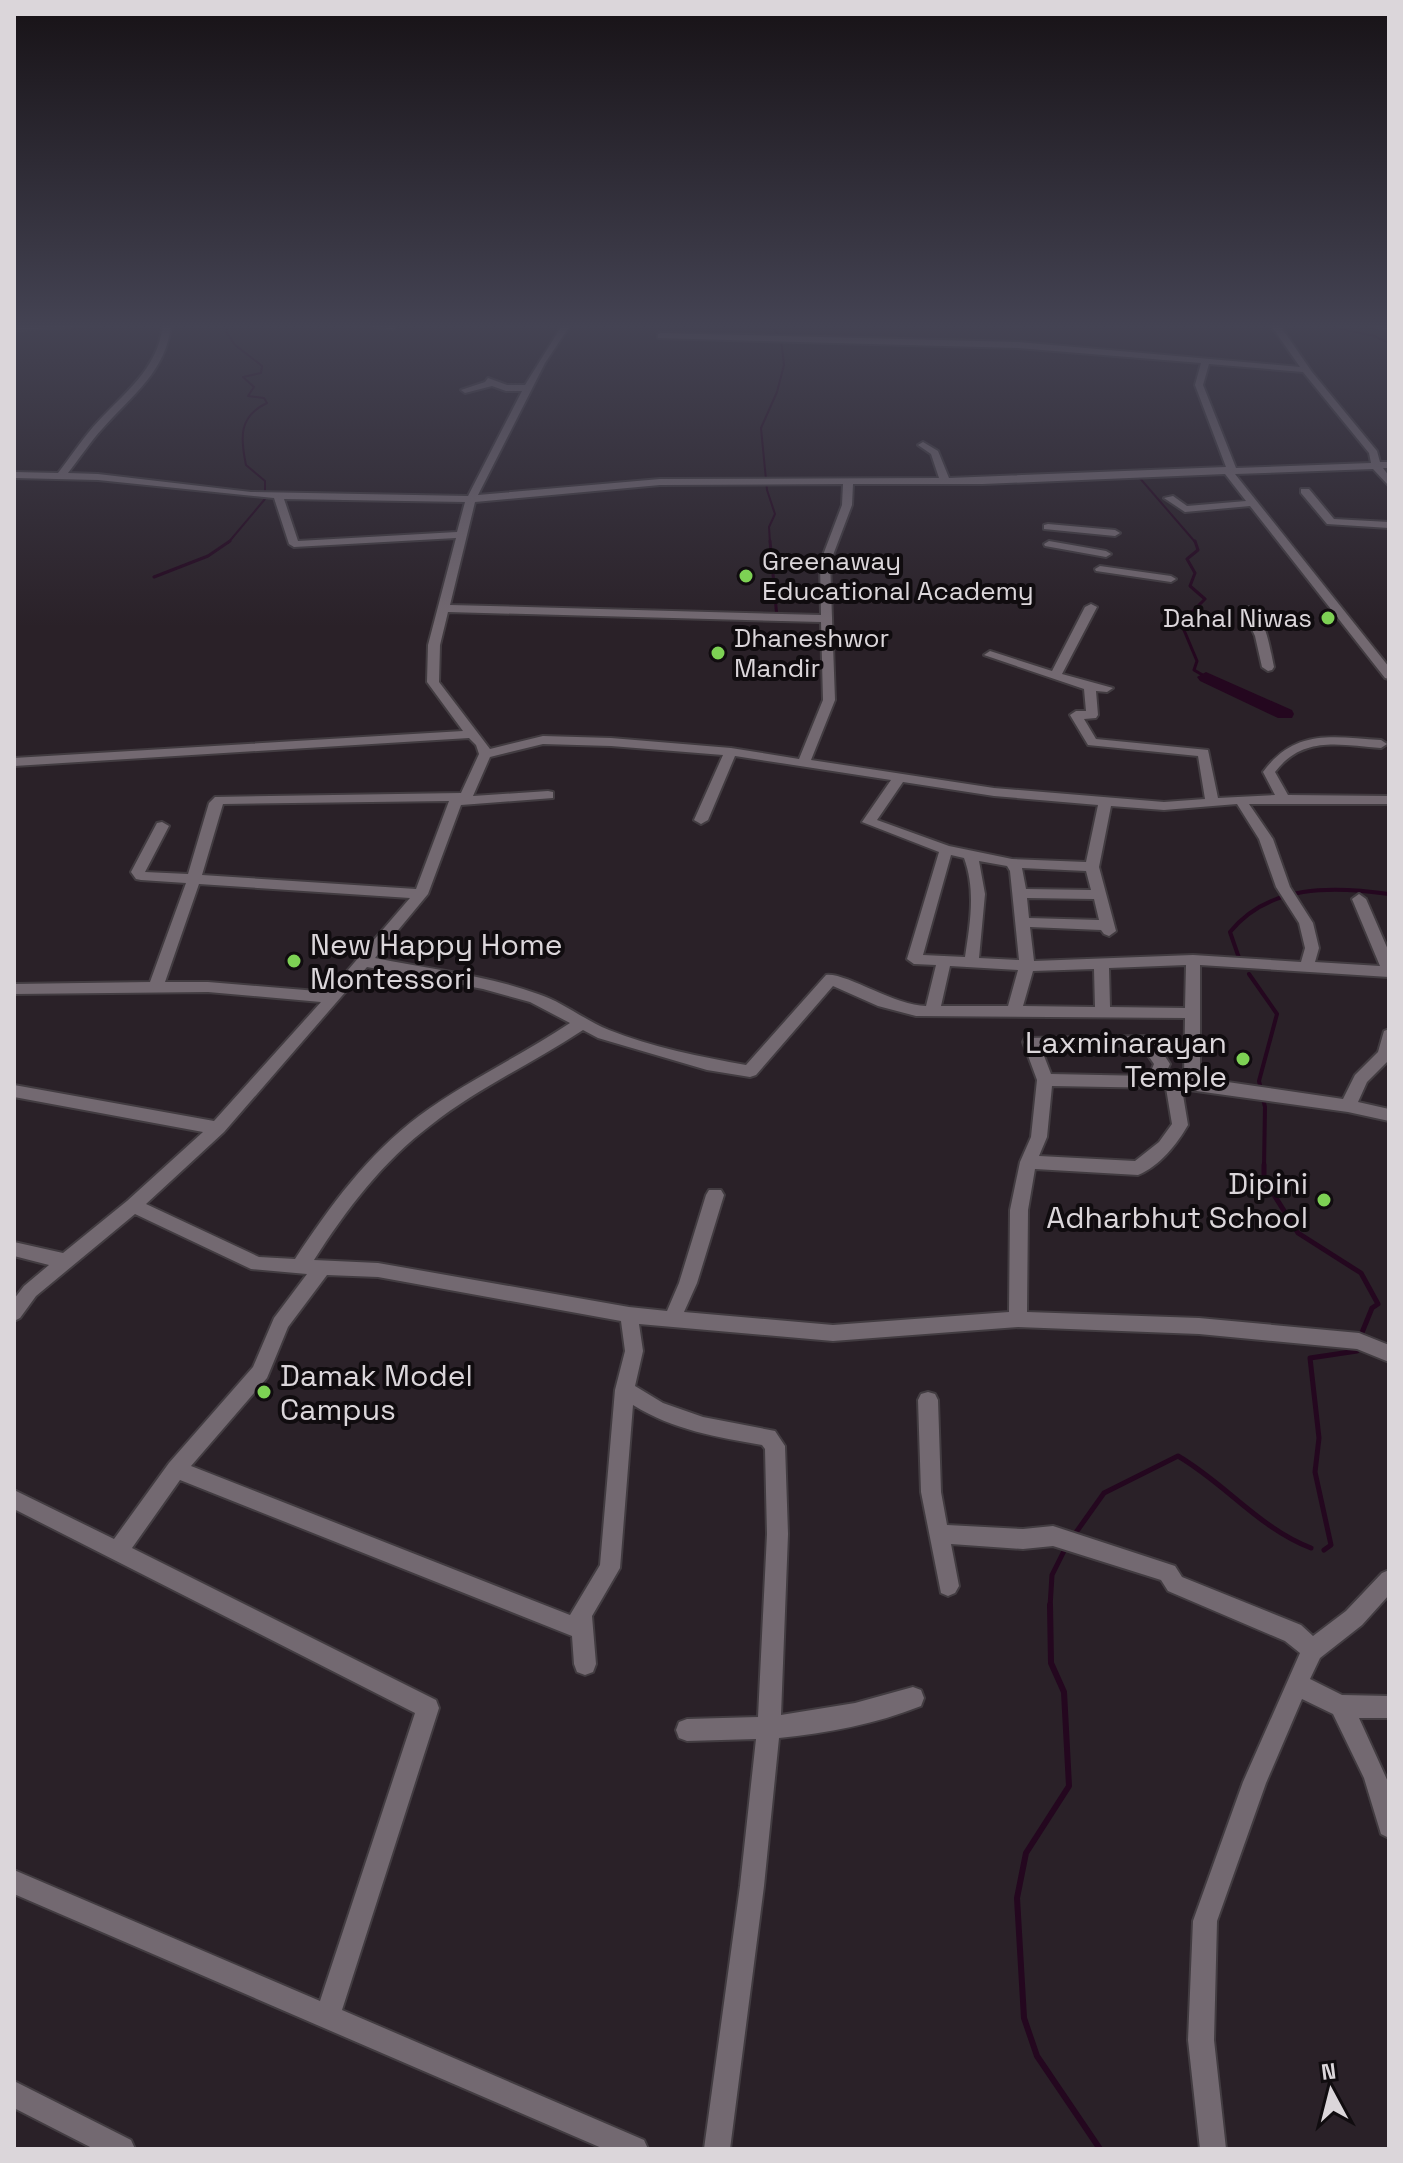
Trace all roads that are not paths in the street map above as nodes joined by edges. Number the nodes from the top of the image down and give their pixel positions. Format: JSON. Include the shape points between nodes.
{"nodes":[{"id":1,"x":100,"y":425,"type":"edge"},
{"id":2,"x":509,"y":425,"type":"edge"},
{"id":3,"x":1214,"y":425,"type":"edge"},
{"id":4,"x":1352,"y":425,"type":"edge"},
{"id":5,"x":923,"y":445,"type":"dead end"},
{"id":6,"x":1389,"y":465,"type":"edge"},
{"id":7,"x":1376,"y":466,"type":"junction"},
{"id":8,"x":1230,"y":470,"type":"junction"},
{"id":9,"x":14,"y":475,"type":"edge"},
{"id":10,"x":61,"y":476,"type":"junction"},
{"id":11,"x":945,"y":481,"type":"junction"},
{"id":12,"x":848,"y":483,"type":"junction"},
{"id":13,"x":1389,"y":483,"type":"edge"},
{"id":14,"x":1305,"y":491,"type":"dead end"},
{"id":15,"x":278,"y":496,"type":"junction"},
{"id":16,"x":1169,"y":498,"type":"dead end"},
{"id":17,"x":471,"y":499,"type":"junction"},
{"id":18,"x":1253,"y":503,"type":"junction"},
{"id":19,"x":1389,"y":525,"type":"edge"},
{"id":20,"x":1048,"y":527,"type":"dead end"},
{"id":21,"x":1115,"y":533,"type":"dead end"},
{"id":22,"x":461,"y":535,"type":"junction"},
{"id":23,"x":1049,"y":544,"type":"dead end"},
{"id":24,"x":1106,"y":554,"type":"dead end"},
{"id":25,"x":1100,"y":569,"type":"dead end"},
{"id":26,"x":1171,"y":579,"type":"dead end"},
{"id":27,"x":1091,"y":607,"type":"dead end"},
{"id":28,"x":442,"y":608,"type":"junction"},
{"id":29,"x":1249,"y":610,"type":"dead end"},
{"id":30,"x":828,"y":619,"type":"junction"},
{"id":31,"x":990,"y":655,"type":"dead end"},
{"id":32,"x":1268,"y":667,"type":"dead end"},
{"id":33,"x":1056,"y":674,"type":"junction"},
{"id":34,"x":1389,"y":675,"type":"edge"},
{"id":35,"x":1090,"y":687,"type":"junction"},
{"id":36,"x":1107,"y":688,"type":"dead end"},
{"id":37,"x":473,"y":734,"type":"junction"},
{"id":38,"x":1381,"y":744,"type":"dead end"},
{"id":39,"x":731,"y":752,"type":"junction"},
{"id":40,"x":485,"y":754,"type":"junction"},
{"id":41,"x":14,"y":762,"type":"edge"},
{"id":42,"x":804,"y":762,"type":"junction"},
{"id":43,"x":900,"y":777,"type":"junction"},
{"id":44,"x":548,"y":795,"type":"dead end"},
{"id":45,"x":1283,"y":798,"type":"junction"},
{"id":46,"x":461,"y":799,"type":"junction"},
{"id":47,"x":1389,"y":800,"type":"edge"},
{"id":48,"x":1241,"y":801,"type":"junction"},
{"id":49,"x":1105,"y":802,"type":"junction"},
{"id":50,"x":1212,"y":802,"type":"junction"},
{"id":51,"x":701,"y":820,"type":"dead end"},
{"id":52,"x":162,"y":826,"type":"dead end"},
{"id":53,"x":946,"y":850,"type":"junction"},
{"id":54,"x":970,"y":855,"type":"junction"},
{"id":55,"x":1012,"y":863,"type":"junction"},
{"id":56,"x":1092,"y":867,"type":"junction"},
{"id":57,"x":194,"y":879,"type":"junction"},
{"id":58,"x":1019,"y":893,"type":"junction"},
{"id":59,"x":421,"y":894,"type":"junction"},
{"id":60,"x":1101,"y":895,"type":"junction"},
{"id":61,"x":1359,"y":899,"type":"dead end"},
{"id":62,"x":1022,"y":922,"type":"junction"},
{"id":63,"x":1193,"y":960,"type":"junction"},
{"id":64,"x":362,"y":961,"type":"junction"},
{"id":65,"x":944,"y":961,"type":"junction"},
{"id":66,"x":971,"y":963,"type":"junction"},
{"id":67,"x":1101,"y":964,"type":"junction"},
{"id":68,"x":1027,"y":966,"type":"junction"},
{"id":69,"x":1307,"y":966,"type":"junction"},
{"id":70,"x":1389,"y":970,"type":"edge"},
{"id":71,"x":156,"y":988,"type":"junction"},
{"id":72,"x":14,"y":989,"type":"edge"},
{"id":73,"x":333,"y":998,"type":"junction"},
{"id":74,"x":932,"y":1011,"type":"junction"},
{"id":75,"x":1014,"y":1011,"type":"junction"},
{"id":76,"x":1103,"y":1013,"type":"junction"},
{"id":77,"x":1192,"y":1013,"type":"junction"},
{"id":78,"x":584,"y":1022,"type":"junction"},
{"id":79,"x":1389,"y":1035,"type":"edge"},
{"id":80,"x":1045,"y":1080,"type":"junction"},
{"id":81,"x":1154,"y":1082,"type":"junction"},
{"id":82,"x":1173,"y":1082,"type":"junction"},
{"id":83,"x":1192,"y":1083,"type":"junction"},
{"id":84,"x":14,"y":1091,"type":"edge"},
{"id":85,"x":1348,"y":1106,"type":"junction"},
{"id":86,"x":1389,"y":1115,"type":"edge"},
{"id":87,"x":218,"y":1128,"type":"junction"},
{"id":88,"x":1028,"y":1162,"type":"junction"},
{"id":89,"x":715,"y":1195,"type":"dead end"},
{"id":90,"x":133,"y":1206,"type":"junction"},
{"id":91,"x":14,"y":1249,"type":"edge"},
{"id":92,"x":65,"y":1261,"type":"junction"},
{"id":93,"x":299,"y":1267,"type":"junction"},
{"id":94,"x":320,"y":1270,"type":"junction"},
{"id":95,"x":14,"y":1313,"type":"edge"},
{"id":96,"x":629,"y":1315,"type":"junction"},
{"id":97,"x":673,"y":1317,"type":"junction"},
{"id":98,"x":1018,"y":1319,"type":"junction"},
{"id":99,"x":1389,"y":1354,"type":"edge"},
{"id":100,"x":625,"y":1390,"type":"junction"},
{"id":101,"x":928,"y":1400,"type":"dead end"},
{"id":102,"x":176,"y":1469,"type":"junction"},
{"id":103,"x":14,"y":1499,"type":"edge"},
{"id":104,"x":941,"y":1534,"type":"junction"},
{"id":105,"x":117,"y":1551,"type":"junction"},
{"id":106,"x":1389,"y":1580,"type":"edge"},
{"id":107,"x":948,"y":1586,"type":"dead end"},
{"id":108,"x":580,"y":1629,"type":"junction"},
{"id":109,"x":1312,"y":1650,"type":"junction"},
{"id":110,"x":585,"y":1664,"type":"dead end"},
{"id":111,"x":1300,"y":1686,"type":"junction"},
{"id":112,"x":913,"y":1698,"type":"dead end"},
{"id":113,"x":1341,"y":1706,"type":"junction"},
{"id":114,"x":1389,"y":1707,"type":"edge"},
{"id":115,"x":687,"y":1730,"type":"dead end"},
{"id":116,"x":771,"y":1730,"type":"junction"},
{"id":117,"x":1389,"y":1826,"type":"edge"},
{"id":118,"x":14,"y":1882,"type":"edge"},
{"id":119,"x":327,"y":2018,"type":"junction"},
{"id":120,"x":14,"y":2094,"type":"edge"},
{"id":121,"x":122,"y":2149,"type":"edge"},
{"id":122,"x":635,"y":2149,"type":"edge"},
{"id":123,"x":717,"y":2149,"type":"edge"},
{"id":124,"x":1213,"y":2149,"type":"edge"}],
"edges":[{"from":1,"to":10,"type":"street"},
{"from":2,"to":17,"type":"street"},
{"from":3,"to":8,"type":"street"},
{"from":4,"to":7,"type":"street","via":[[1374,453]]},
{"from":5,"to":11,"type":"street","via":[[935,453]]},
{"from":6,"to":7,"type":"street"},
{"from":7,"to":8,"type":"street"},
{"from":7,"to":13,"type":"street"},
{"from":8,"to":11,"type":"street"},
{"from":8,"to":18,"type":"street"},
{"from":9,"to":10,"type":"street"},
{"from":10,"to":15,"type":"street"},
{"from":11,"to":12,"type":"street"},
{"from":12,"to":17,"type":"street","via":[[660,482]]},
{"from":12,"to":30,"type":"street","via":[[847,505],[825,563]]},
{"from":14,"to":19,"type":"street","via":[[1331,522]]},
{"from":15,"to":17,"type":"street"},
{"from":15,"to":22,"type":"street","via":[[294,544]]},
{"from":16,"to":18,"type":"street","via":[[1185,509]]},
{"from":17,"to":22,"type":"street"},
{"from":18,"to":34,"type":"street"},
{"from":20,"to":21,"type":"street"},
{"from":22,"to":28,"type":"street"},
{"from":23,"to":24,"type":"street"},
{"from":25,"to":26,"type":"street"},
{"from":27,"to":33,"type":"street"},
{"from":28,"to":30,"type":"street"},
{"from":28,"to":37,"type":"street","via":[[433,682]]},
{"from":29,"to":32,"type":"street"},
{"from":30,"to":42,"type":"street","via":[[829,700]]},
{"from":31,"to":33,"type":"street"},
{"from":33,"to":35,"type":"street"},
{"from":35,"to":36,"type":"street"},
{"from":35,"to":50,"type":"street","via":[[1092,715],[1076,715],[1092,742],[1204,753]]},
{"from":37,"to":40,"type":"street"},
{"from":37,"to":41,"type":"street"},
{"from":38,"to":45,"type":"street","via":[[1308,742],[1290,747],[1269,772]]},
{"from":39,"to":40,"type":"street","via":[[543,740]]},
{"from":39,"to":42,"type":"street"},
{"from":39,"to":51,"type":"street"},
{"from":40,"to":46,"type":"street"},
{"from":42,"to":43,"type":"street"},
{"from":43,"to":49,"type":"street"},
{"from":43,"to":53,"type":"street","via":[[869,822]]},
{"from":44,"to":46,"type":"street"},
{"from":45,"to":47,"type":"street"},
{"from":45,"to":48,"type":"street"},
{"from":46,"to":57,"type":"street","via":[[220,800]]},
{"from":46,"to":59,"type":"street"},
{"from":48,"to":50,"type":"street"},
{"from":48,"to":69,"type":"street","via":[[1266,839],[1286,893],[1306,923],[1312,948]]},
{"from":49,"to":50,"type":"street"},
{"from":49,"to":56,"type":"street"},
{"from":52,"to":57,"type":"street","via":[[138,872]]},
{"from":53,"to":54,"type":"street"},
{"from":53,"to":65,"type":"street","via":[[914,959]]},
{"from":54,"to":55,"type":"street"},
{"from":54,"to":66,"type":"street","via":[[977,869]]},
{"from":55,"to":56,"type":"street"},
{"from":55,"to":58,"type":"street"},
{"from":56,"to":60,"type":"street"},
{"from":57,"to":59,"type":"street"},
{"from":57,"to":71,"type":"street"},
{"from":58,"to":60,"type":"street"},
{"from":58,"to":62,"type":"street"},
{"from":59,"to":64,"type":"street"},
{"from":60,"to":62,"type":"street","via":[[1109,928]]},
{"from":61,"to":70,"type":"street"},
{"from":62,"to":68,"type":"street"},
{"from":63,"to":67,"type":"street"},
{"from":63,"to":69,"type":"street"},
{"from":63,"to":77,"type":"street"},
{"from":64,"to":73,"type":"street"},
{"from":64,"to":78,"type":"street","via":[[535,998]]},
{"from":65,"to":66,"type":"street"},
{"from":65,"to":74,"type":"street"},
{"from":66,"to":68,"type":"street"},
{"from":67,"to":68,"type":"street"},
{"from":67,"to":76,"type":"street"},
{"from":68,"to":75,"type":"street"},
{"from":69,"to":70,"type":"street"},
{"from":71,"to":72,"type":"street"},
{"from":71,"to":73,"type":"street"},
{"from":73,"to":87,"type":"street"},
{"from":74,"to":75,"type":"street"},
{"from":74,"to":78,"type":"street","via":[[883,1002],[831,979],[750,1071],[653,1050]]},
{"from":75,"to":76,"type":"street"},
{"from":76,"to":77,"type":"street"},
{"from":77,"to":83,"type":"street"},
{"from":78,"to":93,"type":"street","via":[[446,1105],[393,1147],[327,1224]]},
{"from":79,"to":85,"type":"street","via":[[1385,1054],[1361,1079]]},
{"from":80,"to":81,"type":"street"},
{"from":80,"to":81,"type":"street","via":[[1031,1042],[1147,1042],[1162,1064]]},
{"from":80,"to":88,"type":"street","via":[[1039,1137]]},
{"from":81,"to":82,"type":"street"},
{"from":82,"to":83,"type":"street"},
{"from":82,"to":88,"type":"street","via":[[1180,1125],[1138,1168]]},
{"from":83,"to":85,"type":"street"},
{"from":84,"to":87,"type":"street"},
{"from":85,"to":86,"type":"street"},
{"from":87,"to":90,"type":"street"},
{"from":88,"to":98,"type":"street","via":[[1019,1210]]},
{"from":89,"to":97,"type":"street"},
{"from":90,"to":92,"type":"street"},
{"from":90,"to":93,"type":"street","via":[[257,1264]]},
{"from":91,"to":92,"type":"street"},
{"from":92,"to":95,"type":"street"},
{"from":93,"to":94,"type":"street"},
{"from":94,"to":96,"type":"street","via":[[378,1270]]},
{"from":94,"to":102,"type":"street","via":[[281,1323],[260,1372]]},
{"from":96,"to":97,"type":"street"},
{"from":96,"to":100,"type":"street","via":[[634,1351]]},
{"from":97,"to":98,"type":"street","via":[[833,1333]]},
{"from":98,"to":99,"type":"street","via":[[1336,1338]]},
{"from":100,"to":108,"type":"street","via":[[610,1568],[581,1614]]},
{"from":100,"to":116,"type":"street","via":[[656,1409],[714,1429],[768,1437],[775,1446],[779,1516]]},
{"from":101,"to":104,"type":"street","via":[[931,1492]]},
{"from":102,"to":105,"type":"street"},
{"from":102,"to":108,"type":"street"},
{"from":103,"to":105,"type":"street"},
{"from":104,"to":107,"type":"street"},
{"from":104,"to":109,"type":"street","via":[[1053,1536],[1153,1567],[1168,1573],[1175,1584],[1293,1633]]},
{"from":105,"to":119,"type":"street","via":[[428,1708]]},
{"from":106,"to":109,"type":"street","via":[[1354,1618]]},
{"from":108,"to":110,"type":"street"},
{"from":109,"to":111,"type":"street"},
{"from":111,"to":113,"type":"street"},
{"from":111,"to":124,"type":"street","via":[[1255,1782],[1205,1921],[1201,2040]]},
{"from":112,"to":116,"type":"street","via":[[851,1718]]},
{"from":113,"to":114,"type":"street"},
{"from":113,"to":117,"type":"street","via":[[1375,1775]]},
{"from":115,"to":116,"type":"street"},
{"from":116,"to":123,"type":"street"},
{"from":118,"to":119,"type":"street"},
{"from":119,"to":122,"type":"street"},
{"from":120,"to":121,"type":"street"}]}
